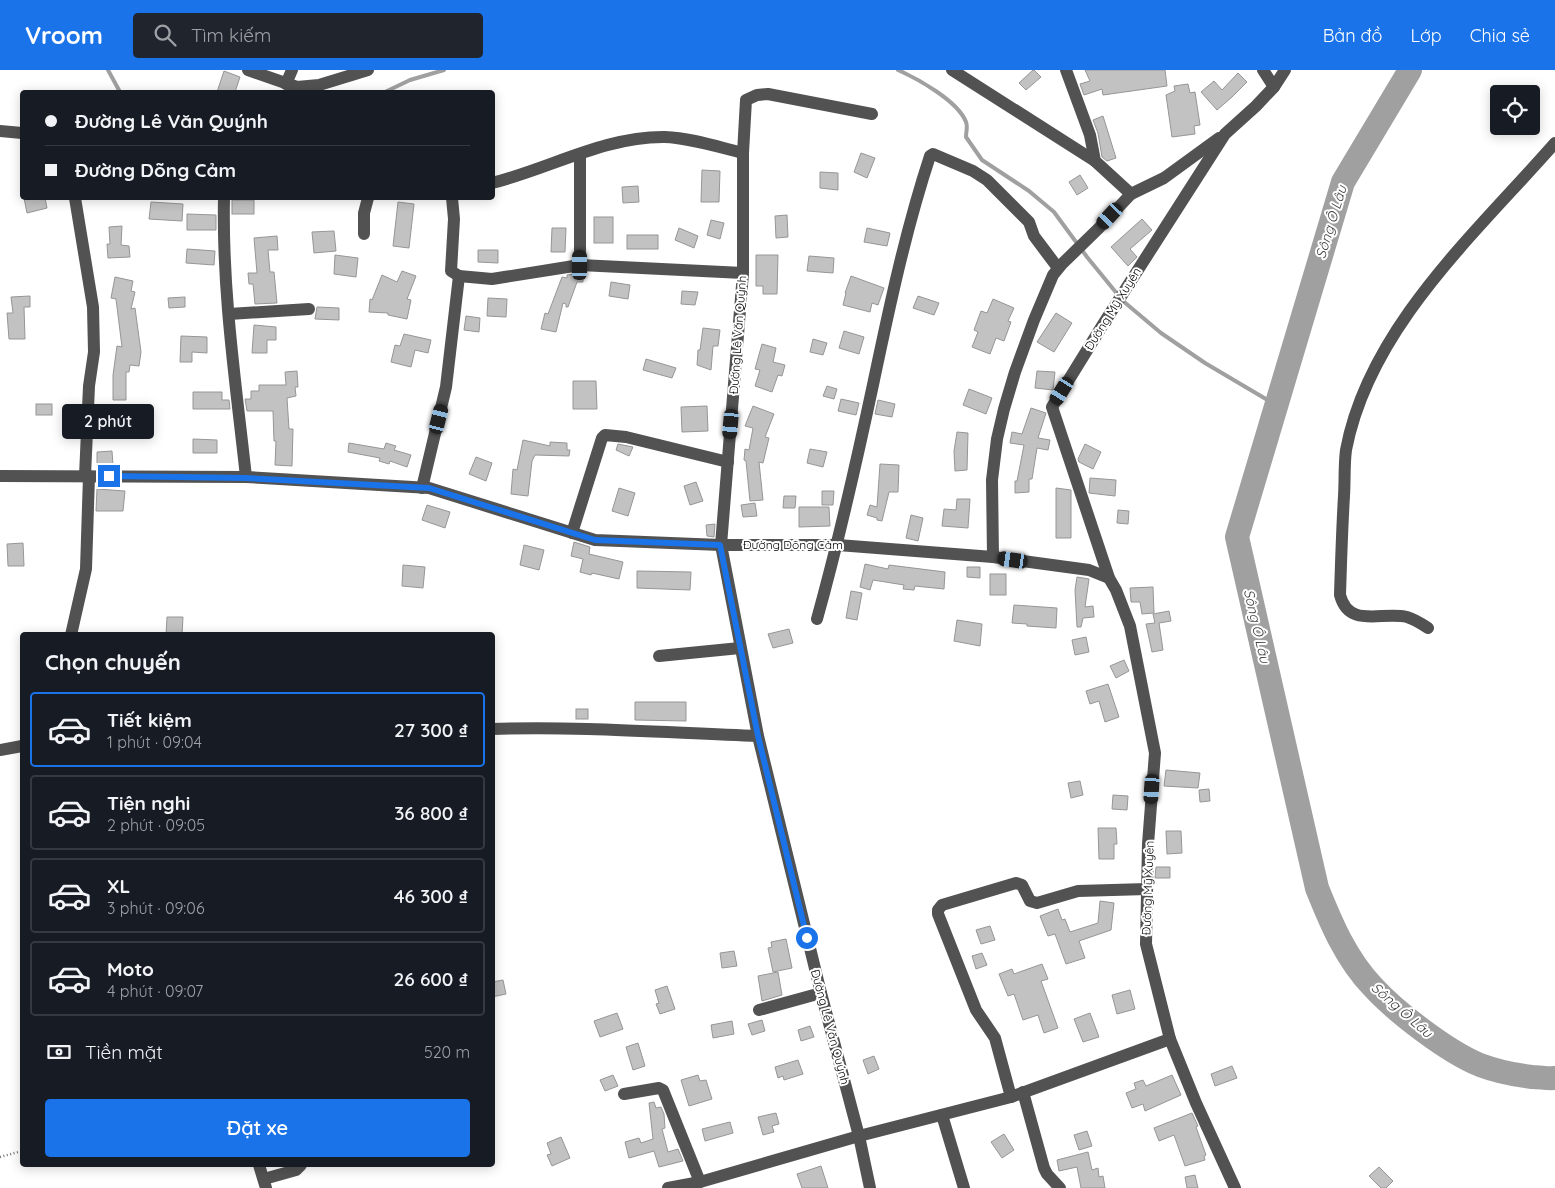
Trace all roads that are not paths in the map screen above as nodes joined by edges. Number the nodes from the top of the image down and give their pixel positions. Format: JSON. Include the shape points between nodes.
{"nodes":[{"id":1,"x":248,"y":70,"type":"edge"},
{"id":2,"x":292,"y":70,"type":"edge"},
{"id":3,"x":368,"y":70,"type":"edge"},
{"id":4,"x":952,"y":70,"type":"edge"},
{"id":5,"x":1066,"y":70,"type":"edge"},
{"id":6,"x":1263,"y":70,"type":"edge"},
{"id":7,"x":1285,"y":70,"type":"edge"},
{"id":8,"x":286,"y":84,"type":"junction"},
{"id":9,"x":1274,"y":87,"type":"junction"},
{"id":10,"x":872,"y":114,"type":"dead end"},
{"id":11,"x":0,"y":131,"type":"edge"},
{"id":12,"x":20,"y":133,"type":"edge"},
{"id":13,"x":1225,"y":134,"type":"junction"},
{"id":14,"x":1555,"y":143,"type":"edge"},
{"id":15,"x":743,"y":153,"type":"junction"},
{"id":16,"x":580,"y":154,"type":"junction"},
{"id":17,"x":1095,"y":161,"type":"junction"},
{"id":18,"x":495,"y":182,"type":"edge"},
{"id":19,"x":1131,"y":194,"type":"junction"},
{"id":20,"x":75,"y":200,"type":"edge"},
{"id":21,"x":224,"y":200,"type":"edge"},
{"id":22,"x":367,"y":200,"type":"edge"},
{"id":23,"x":452,"y":200,"type":"edge"},
{"id":24,"x":364,"y":234,"type":"dead end"},
{"id":25,"x":580,"y":265,"type":"junction"},
{"id":26,"x":1060,"y":266,"type":"junction"},
{"id":27,"x":743,"y":273,"type":"junction"},
{"id":28,"x":459,"y":276,"type":"junction"},
{"id":29,"x":309,"y":309,"type":"dead end"},
{"id":30,"x":229,"y":314,"type":"junction"},
{"id":31,"x":728,"y":462,"type":"junction"},
{"id":32,"x":0,"y":476,"type":"edge"},
{"id":33,"x":87,"y":476,"type":"junction"},
{"id":34,"x":246,"y":478,"type":"junction"},
{"id":35,"x":422,"y":488,"type":"junction"},
{"id":36,"x":572,"y":533,"type":"junction"},
{"id":37,"x":720,"y":545,"type":"junction"},
{"id":38,"x":838,"y":545,"type":"junction"},
{"id":39,"x":994,"y":557,"type":"junction"},
{"id":40,"x":1109,"y":578,"type":"junction"},
{"id":41,"x":817,"y":619,"type":"dead end"},
{"id":42,"x":1428,"y":628,"type":"dead end"},
{"id":43,"x":72,"y":632,"type":"edge"},
{"id":44,"x":740,"y":648,"type":"junction"},
{"id":45,"x":659,"y":656,"type":"dead end"},
{"id":46,"x":495,"y":729,"type":"edge"},
{"id":47,"x":758,"y":736,"type":"junction"},
{"id":48,"x":20,"y":746,"type":"edge"},
{"id":49,"x":0,"y":750,"type":"edge"},
{"id":50,"x":1147,"y":889,"type":"junction"},
{"id":51,"x":821,"y":993,"type":"junction"},
{"id":52,"x":759,"y":1010,"type":"dead end"},
{"id":53,"x":1170,"y":1039,"type":"junction"},
{"id":54,"x":624,"y":1094,"type":"dead end"},
{"id":55,"x":1017,"y":1094,"type":"junction"},
{"id":56,"x":942,"y":1115,"type":"junction"},
{"id":57,"x":859,"y":1136,"type":"junction"},
{"id":58,"x":260,"y":1167,"type":"edge"},
{"id":59,"x":299,"y":1167,"type":"edge"},
{"id":60,"x":700,"y":1182,"type":"junction"},
{"id":61,"x":265,"y":1183,"type":"edge"},
{"id":62,"x":687,"y":1187,"type":"edge"},
{"id":63,"x":668,"y":1188,"type":"edge"},
{"id":64,"x":870,"y":1188,"type":"edge"},
{"id":65,"x":964,"y":1188,"type":"edge"},
{"id":66,"x":1060,"y":1188,"type":"edge"},
{"id":67,"x":1235,"y":1188,"type":"edge"}],
"edges":[{"from":1,"to":8,"type":"street"},
{"from":2,"to":8,"type":"street"},
{"from":3,"to":8,"type":"street","via":[[319,85],[297,87]]},
{"from":4,"to":17,"type":"street"},
{"from":5,"to":17,"type":"street","via":[[1090,135]]},
{"from":6,"to":9,"type":"street"},
{"from":7,"to":9,"type":"street","name":"Đường Mỹ Xuyên"},
{"from":9,"to":13,"type":"street","name":"Đường Mỹ Xuyên"},
{"from":10,"to":15,"type":"street","name":"Đường Lê Văn Quýnh","via":[[768,94],[757,95],[746,100]]},
{"from":11,"to":12,"type":"street"},
{"from":13,"to":19,"type":"street","via":[[1164,178]]},
{"from":13,"to":40,"type":"street","name":"Đường Mỹ Xuyên","via":[[1052,407]]},
{"from":14,"to":42,"type":"street","via":[[1415,302],[1370,380],[1353,424],[1346,452],[1342,604],[1355,615],[1407,618]]},
{"from":15,"to":16,"type":"street","via":[[664,137],[619,143]]},
{"from":15,"to":27,"type":"street","name":"Đường Lê Văn Quýnh"},
{"from":16,"to":18,"type":"street"},
{"from":16,"to":25,"type":"street"},
{"from":17,"to":19,"type":"street"},
{"from":19,"to":26,"type":"street"},
{"from":20,"to":33,"type":"street","via":[[93,307],[94,352],[89,386]]},
{"from":21,"to":30,"type":"street","via":[[223,238]]},
{"from":22,"to":24,"type":"street"},
{"from":23,"to":28,"type":"street","via":[[451,270]]},
{"from":25,"to":27,"type":"street"},
{"from":25,"to":28,"type":"street","via":[[500,278]]},
{"from":26,"to":38,"type":"street","via":[[1034,236],[1029,222],[987,180],[941,156],[930,156],[901,255]]},
{"from":26,"to":39,"type":"street","via":[[1049,284],[1015,372],[997,439],[992,480]]},
{"from":27,"to":31,"type":"street","name":"Đường Lê Văn Quýnh"},
{"from":28,"to":35,"type":"street","via":[[446,387]]},
{"from":29,"to":30,"type":"street"},
{"from":30,"to":34,"type":"street"},
{"from":31,"to":36,"type":"street","via":[[626,437],[605,435]]},
{"from":31,"to":37,"type":"street","name":"Đường Lê Văn Quýnh"},
{"from":32,"to":33,"type":"street","name":"Đường Dõng Cảm"},
{"from":33,"to":34,"type":"street","name":"Đường Dõng Cảm"},
{"from":33,"to":43,"type":"street","via":[[86,568]]},
{"from":34,"to":35,"type":"street","name":"Đường Dõng Cảm"},
{"from":35,"to":36,"type":"street","name":"Đường Dõng Cảm"},
{"from":36,"to":37,"type":"street","name":"Đường Dõng Cảm","via":[[595,540]]},
{"from":37,"to":38,"type":"street","name":"Đường Dõng Cảm"},
{"from":37,"to":44,"type":"street","name":"Đường Lê Văn Quýnh"},
{"from":38,"to":39,"type":"street","name":"Đường Dõng Cảm"},
{"from":38,"to":41,"type":"street"},
{"from":39,"to":40,"type":"street","via":[[1089,570]]},
{"from":40,"to":50,"type":"street","name":"Đường Mỹ Xuyên","via":[[1130,626],[1155,753]]},
{"from":44,"to":45,"type":"street"},
{"from":44,"to":47,"type":"street","name":"Đường Lê Văn Quýnh"},
{"from":46,"to":47,"type":"street"},
{"from":47,"to":51,"type":"street","name":"Đường Lê Văn Quýnh"},
{"from":48,"to":49,"type":"street"},
{"from":50,"to":53,"type":"street","name":"Đường Mỹ Xuyên","via":[[1146,944]]},
{"from":50,"to":55,"type":"street","via":[[1078,891],[1033,903],[1022,885],[1016,883],[940,907],[938,914],[976,1010],[997,1043]]},
{"from":51,"to":52,"type":"street"},
{"from":51,"to":57,"type":"street","name":"Đường Lê Văn Quýnh"},
{"from":53,"to":55,"type":"street"},
{"from":53,"to":67,"type":"street","name":"Đường Mỹ Xuyên"},
{"from":54,"to":60,"type":"street","via":[[663,1090]]},
{"from":55,"to":56,"type":"street"},
{"from":55,"to":66,"type":"street","via":[[1044,1168]]},
{"from":56,"to":57,"type":"street"},
{"from":56,"to":65,"type":"street"},
{"from":57,"to":60,"type":"street"},
{"from":57,"to":64,"type":"street","name":"Đường Lê Văn Quýnh"},
{"from":58,"to":61,"type":"street"},
{"from":59,"to":61,"type":"street"},
{"from":60,"to":62,"type":"street"},
{"from":62,"to":63,"type":"street"}]}
